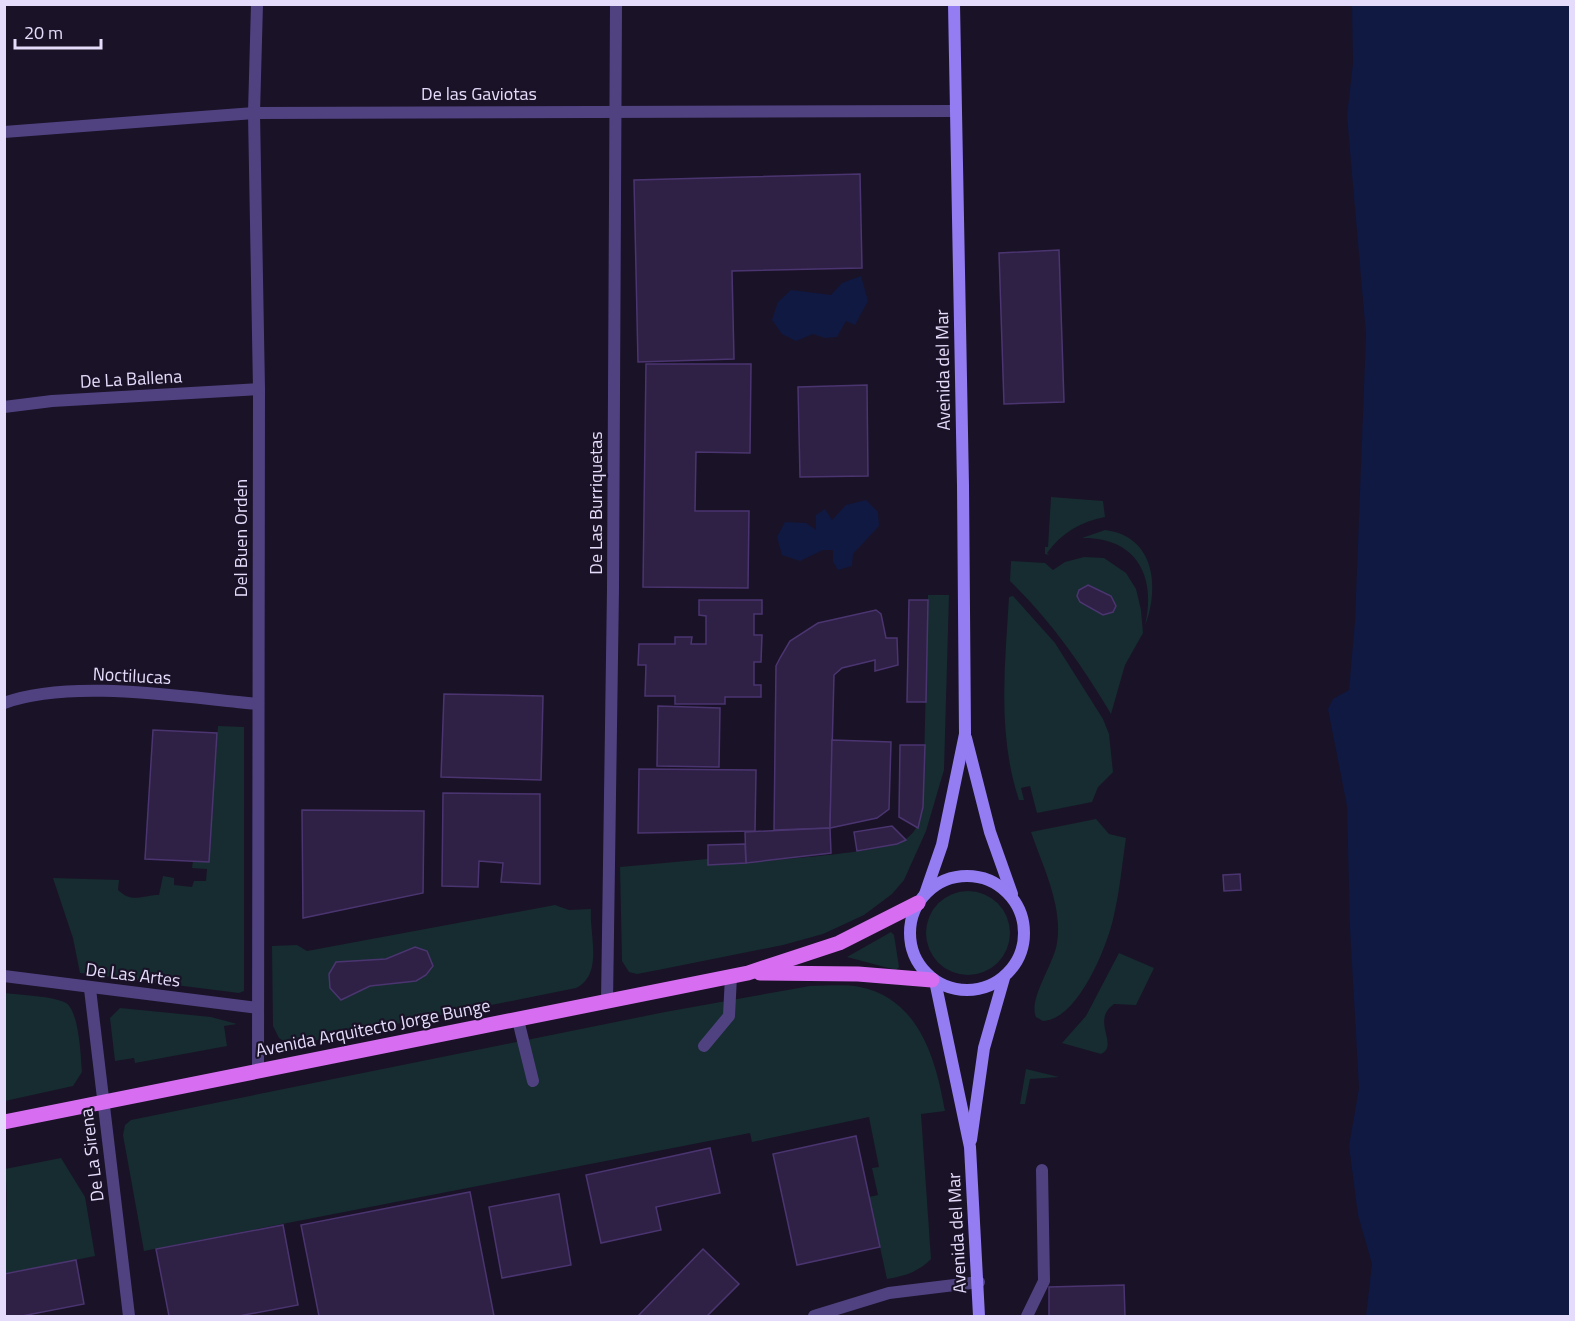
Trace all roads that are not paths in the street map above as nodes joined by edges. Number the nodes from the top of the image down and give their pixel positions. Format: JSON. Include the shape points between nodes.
{"nodes":[{"id":1,"x":257,"y":4,"type":"edge"},
{"id":2,"x":616,"y":4,"type":"edge"},
{"id":3,"x":954,"y":4,"type":"edge"},
{"id":4,"x":955,"y":111,"type":"junction"},
{"id":5,"x":617,"y":112,"type":"junction"},
{"id":6,"x":254,"y":113,"type":"junction"},
{"id":7,"x":4,"y":132,"type":"edge"},
{"id":8,"x":259,"y":389,"type":"junction"},
{"id":9,"x":4,"y":407,"type":"edge"},
{"id":10,"x":6,"y":699,"type":"edge"},
{"id":11,"x":258,"y":704,"type":"junction"},
{"id":12,"x":965,"y":734,"type":"junction"},
{"id":13,"x":1013,"y":897,"type":"junction"},
{"id":14,"x":922,"y":899,"type":"junction"},
{"id":15,"x":748,"y":973,"type":"junction"},
{"id":16,"x":4,"y":976,"type":"edge"},
{"id":17,"x":731,"y":976,"type":"junction"},
{"id":18,"x":1004,"y":978,"type":"junction"},
{"id":19,"x":933,"y":980,"type":"junction"},
{"id":20,"x":90,"y":989,"type":"junction"},
{"id":21,"x":607,"y":1002,"type":"junction"},
{"id":22,"x":258,"y":1008,"type":"junction"},
{"id":23,"x":518,"y":1020,"type":"junction"},
{"id":24,"x":704,"y":1046,"type":"dead end"},
{"id":25,"x":258,"y":1071,"type":"junction"},
{"id":26,"x":533,"y":1081,"type":"dead end"},
{"id":27,"x":103,"y":1102,"type":"junction"},
{"id":28,"x":4,"y":1122,"type":"edge"},
{"id":29,"x":970,"y":1147,"type":"junction"},
{"id":30,"x":1042,"y":1170,"type":"dead end"},
{"id":31,"x":979,"y":1282,"type":"junction"},
{"id":32,"x":129,"y":1317,"type":"edge"},
{"id":33,"x":814,"y":1317,"type":"edge"},
{"id":34,"x":979,"y":1317,"type":"edge"},
{"id":35,"x":1028,"y":1317,"type":"edge"}],
"edges":[{"from":1,"to":6,"type":"street","name":"Del Buen Orden"},
{"from":2,"to":5,"type":"street","name":"De Las Burriquetas"},
{"from":3,"to":4,"type":"main road","name":"Avenida del Mar"},
{"from":4,"to":5,"type":"street","name":"De las Gaviotas"},
{"from":4,"to":12,"type":"main road","name":"Avenida del Mar"},
{"from":5,"to":6,"type":"street","name":"De las Gaviotas"},
{"from":5,"to":21,"type":"street","name":"De Las Burriquetas"},
{"from":6,"to":7,"type":"street","name":"De las Gaviotas"},
{"from":6,"to":8,"type":"street","name":"Del Buen Orden"},
{"from":8,"to":9,"type":"street","name":"De La Ballena"},
{"from":8,"to":11,"type":"street","name":"Del Buen Orden"},
{"from":10,"to":11,"type":"street","name":"Noctilucas","via":[[101,691]]},
{"from":11,"to":22,"type":"street","name":"Del Buen Orden"},
{"from":12,"to":13,"type":"main road","name":"Avenida del Mar","via":[[990,832]]},
{"from":12,"to":14,"type":"main road","name":"Avenida del Mar","via":[[942,844]]},
{"from":13,"to":14,"type":"main road","via":[[986,879],[970,876],[938,884]]},
{"from":13,"to":18,"type":"main road","via":[[1024,924],[1025,939],[1014,967]]},
{"from":14,"to":15,"type":"main road","name":"Avenida Arquitecto Jorge Bunge","via":[[839,943]]},
{"from":14,"to":19,"type":"main road","via":[[911,919],[909,936],[920,967]]},
{"from":15,"to":17,"type":"main road","name":"Avenida Arquitecto Jorge Bunge"},
{"from":15,"to":19,"type":"main road","name":"Avenida Arquitecto Jorge Bunge","via":[[858,974]]},
{"from":16,"to":20,"type":"street","name":"De Las Artes"},
{"from":17,"to":21,"type":"main road","name":"Avenida Arquitecto Jorge Bunge"},
{"from":17,"to":24,"type":"street","via":[[729,1016]]},
{"from":18,"to":19,"type":"main road","via":[[977,990],[963,991]]},
{"from":18,"to":29,"type":"main road","name":"Avenida del Mar","via":[[984,1047]]},
{"from":19,"to":29,"type":"main road","name":"Avenida del Mar"},
{"from":20,"to":22,"type":"street","name":"De Las Artes"},
{"from":20,"to":27,"type":"street","name":"De La Sirena"},
{"from":21,"to":23,"type":"main road","name":"Avenida Arquitecto Jorge Bunge"},
{"from":22,"to":25,"type":"street","name":"Del Buen Orden"},
{"from":23,"to":25,"type":"main road","name":"Avenida Arquitecto Jorge Bunge"},
{"from":23,"to":26,"type":"street"},
{"from":25,"to":27,"type":"main road","name":"Avenida Arquitecto Jorge Bunge"},
{"from":27,"to":28,"type":"main road","name":"Avenida Arquitecto Jorge Bunge"},
{"from":27,"to":32,"type":"street","name":"De La Sirena"},
{"from":29,"to":31,"type":"main road","name":"Avenida del Mar"},
{"from":30,"to":35,"type":"street","via":[[1044,1281]]},
{"from":31,"to":33,"type":"street","via":[[889,1293]]},
{"from":31,"to":34,"type":"main road","name":"Avenida del Mar"}]}
